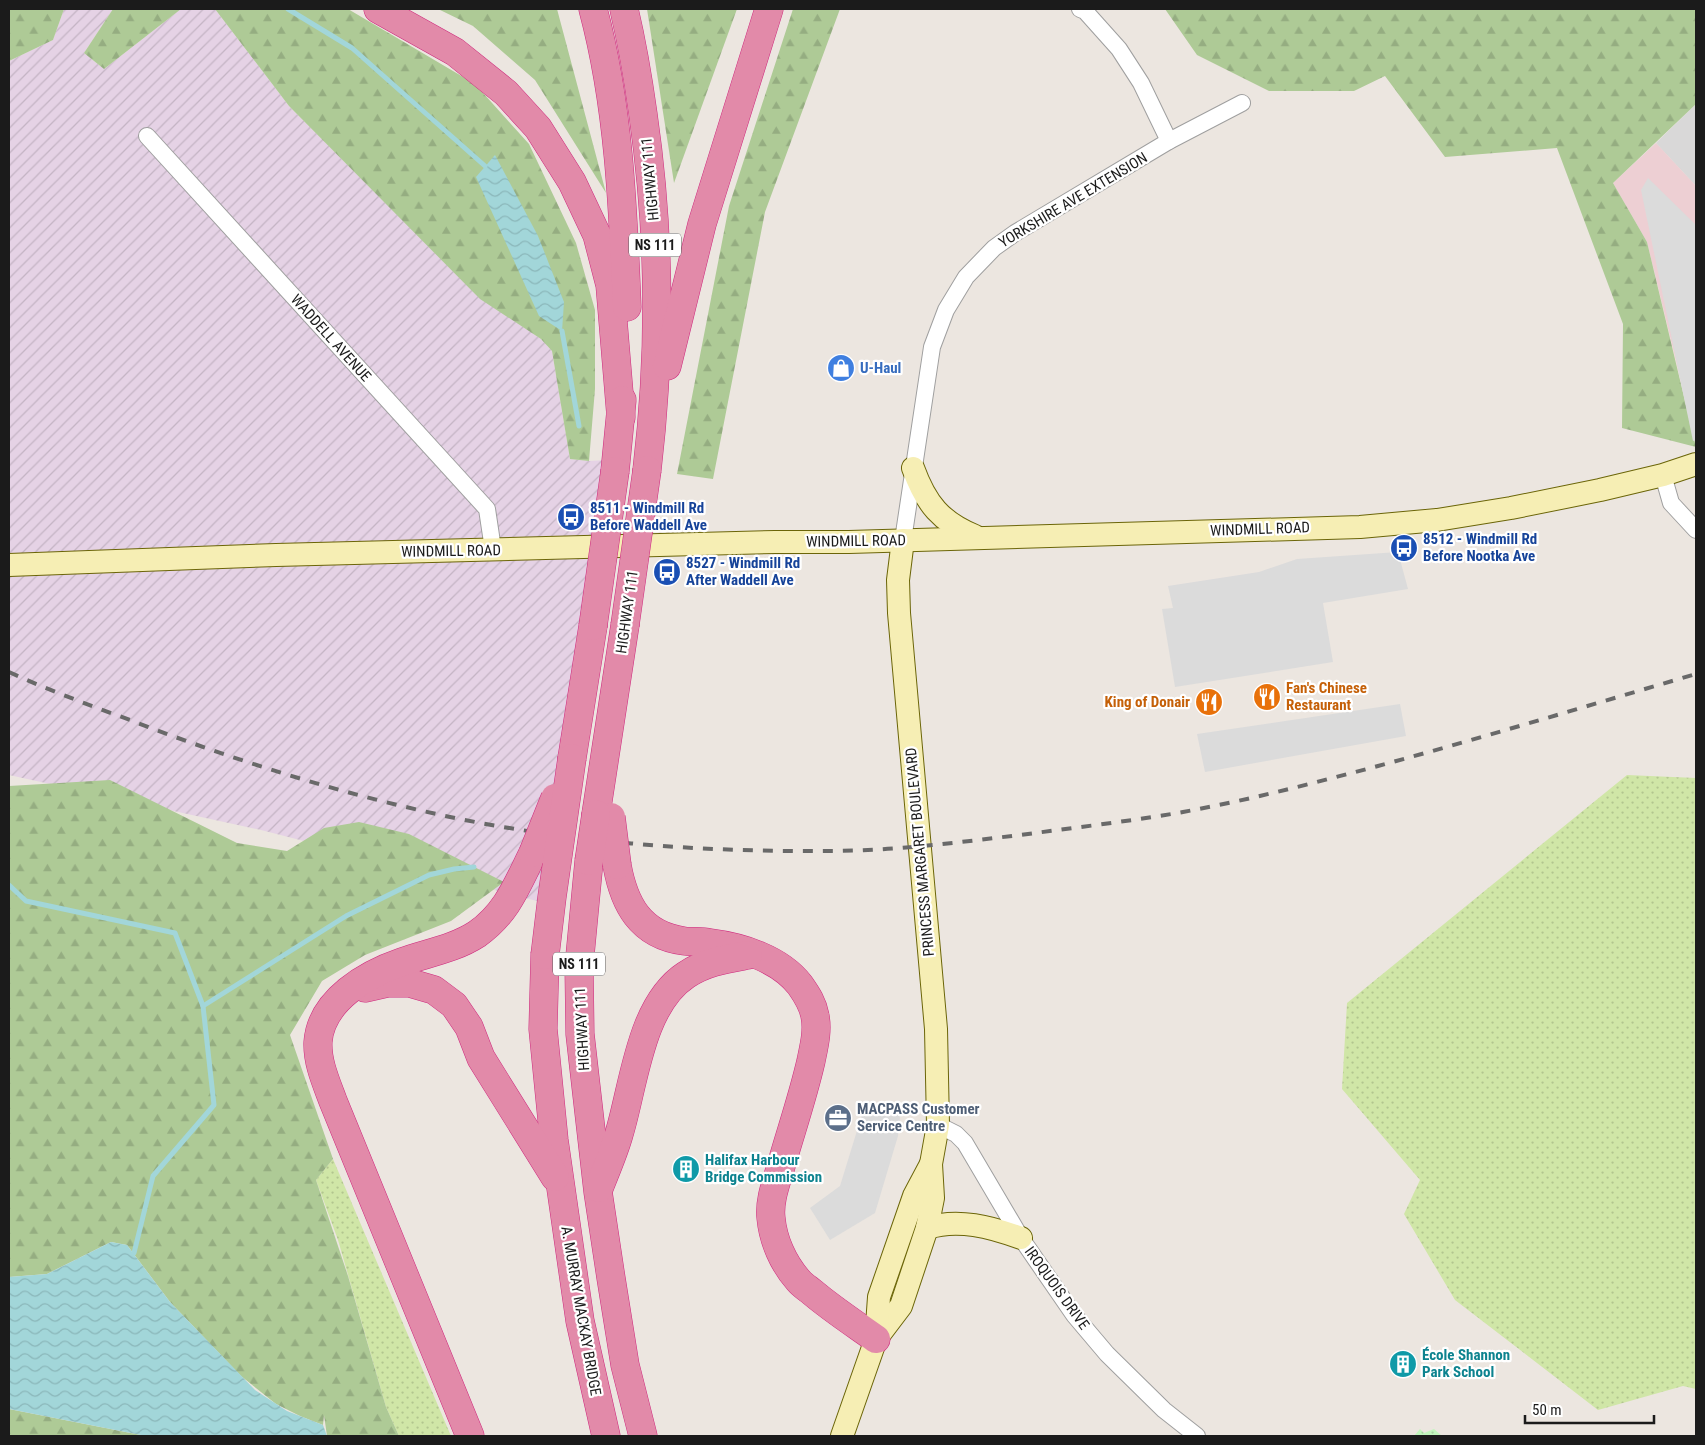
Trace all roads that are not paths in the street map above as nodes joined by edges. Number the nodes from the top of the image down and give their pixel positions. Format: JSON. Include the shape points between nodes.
{"nodes":[{"id":1,"x":378,"y":9,"type":"edge"},
{"id":2,"x":593,"y":9,"type":"edge"},
{"id":3,"x":624,"y":9,"type":"edge"},
{"id":4,"x":769,"y":9,"type":"edge"},
{"id":5,"x":1080,"y":9,"type":"edge"},
{"id":6,"x":1242,"y":103,"type":"dead end"},
{"id":7,"x":147,"y":136,"type":"dead end"},
{"id":8,"x":1169,"y":141,"type":"junction"},
{"id":9,"x":621,"y":417,"type":"junction"},
{"id":10,"x":652,"y":424,"type":"junction"},
{"id":11,"x":1696,"y":464,"type":"edge"},
{"id":12,"x":913,"y":468,"type":"junction"},
{"id":13,"x":1663,"y":475,"type":"junction"},
{"id":14,"x":1696,"y":530,"type":"edge"},
{"id":15,"x":979,"y":538,"type":"junction"},
{"id":16,"x":903,"y":540,"type":"junction"},
{"id":17,"x":493,"y":549,"type":"junction"},
{"id":18,"x":9,"y":565,"type":"edge"},
{"id":19,"x":572,"y":758,"type":"junction"},
{"id":20,"x":603,"y":816,"type":"junction"},
{"id":21,"x":754,"y":954,"type":"junction"},
{"id":22,"x":344,"y":993,"type":"junction"},
{"id":23,"x":938,"y":1125,"type":"junction"},
{"id":24,"x":931,"y":1164,"type":"junction"},
{"id":25,"x":560,"y":1184,"type":"junction"},
{"id":26,"x":600,"y":1204,"type":"junction"},
{"id":27,"x":927,"y":1228,"type":"junction"},
{"id":28,"x":1021,"y":1238,"type":"junction"},
{"id":29,"x":876,"y":1339,"type":"junction"},
{"id":30,"x":470,"y":1436,"type":"edge"},
{"id":31,"x":606,"y":1436,"type":"edge"},
{"id":32,"x":643,"y":1436,"type":"edge"},
{"id":33,"x":842,"y":1436,"type":"edge"},
{"id":34,"x":1197,"y":1436,"type":"edge"}],
"edges":[{"from":1,"to":9,"type":"highway","via":[[455,52],[506,93],[538,128],[572,182],[597,235],[610,285]]},
{"from":2,"to":9,"type":"highway","name":"HIGHWAY 111","number":"NS 111","via":[[610,91],[622,188],[627,313]]},
{"from":3,"to":10,"type":"highway","name":"HIGHWAY 111","number":"NS 111","via":[[636,67],[654,214],[657,322]]},
{"from":4,"to":10,"type":"highway","via":[[702,224]]},
{"from":5,"to":8,"type":"street","via":[[1119,49],[1142,83]]},
{"from":6,"to":8,"type":"street","name":"YORKSHIRE AVE EXTENSION"},
{"from":7,"to":17,"type":"street","name":"WADDELL AVENUE","via":[[487,509]]},
{"from":8,"to":12,"type":"street","name":"YORKSHIRE AVE EXTENSION","via":[[1015,232],[966,277],[946,310],[932,347]]},
{"from":9,"to":19,"type":"highway","name":"HIGHWAY 111","number":"NS 111","bridge":true},
{"from":10,"to":20,"type":"highway","name":"HIGHWAY 111","number":"NS 111","bridge":true,"via":[[605,758]]},
{"from":11,"to":13,"type":"main road","name":"WINDMILL ROAD"},
{"from":12,"to":15,"type":"main road","via":[[926,499],[944,520]]},
{"from":12,"to":16,"type":"street","name":"YORKSHIRE AVE EXTENSION"},
{"from":13,"to":14,"type":"street","via":[[1671,503]]},
{"from":13,"to":15,"type":"main road","name":"WINDMILL ROAD","via":[[1511,508],[1437,520],[1360,527]]},
{"from":15,"to":16,"type":"main road","name":"WINDMILL ROAD"},
{"from":16,"to":17,"type":"main road","name":"WINDMILL ROAD"},
{"from":16,"to":23,"type":"main road","name":"PRINCESS MARGARET BOULEVARD","via":[[898,580],[899,613],[936,1030]]},
{"from":17,"to":18,"type":"main road","name":"WINDMILL ROAD"},
{"from":19,"to":22,"type":"highway","bridge":true,"via":[[510,901],[478,933],[461,943],[401,962]]},
{"from":19,"to":25,"type":"highway","name":"HIGHWAY 111","number":"NS 111","bridge":true,"via":[[552,897],[543,995],[543,1038]]},
{"from":20,"to":21,"type":"highway","bridge":true,"via":[[628,903],[646,926],[682,941],[710,943]]},
{"from":20,"to":26,"type":"highway","name":"HIGHWAY 111","number":"NS 111","bridge":true,"via":[[589,861],[579,1002]]},
{"from":21,"to":26,"type":"highway","via":[[700,967],[668,991],[658,1005],[648,1026]]},
{"from":21,"to":29,"type":"highway","via":[[784,969],[798,983],[810,999],[815,1016],[816,1036],[807,1079],[773,1191],[771,1217],[776,1240],[798,1281]]},
{"from":22,"to":25,"type":"highway","via":[[388,983],[410,983],[434,990],[454,1005],[469,1027],[481,1058]]},
{"from":22,"to":30,"type":"highway","via":[[332,1006],[318,1040],[325,1080]]},
{"from":23,"to":24,"type":"main road","name":"PRINCESS MARGARET BOULEVARD"},
{"from":23,"to":28,"type":"street","name":"IROQUOIS DRIVE","via":[[956,1134],[964,1143]]},
{"from":24,"to":27,"type":"main road","name":"PRINCESS MARGARET BOULEVARD","via":[[933,1198]]},
{"from":24,"to":29,"type":"main road","name":"PRINCESS MARGARET BOULEVARD","via":[[914,1196],[879,1297]]},
{"from":25,"to":31,"type":"highway","name":"A. MURRAY MACKAY BRIDGE","number":"NS 111","via":[[580,1321]]},
{"from":26,"to":32,"type":"highway","number":"NS 111","via":[[626,1365]]},
{"from":27,"to":28,"type":"main road","via":[[939,1224],[968,1224]]},
{"from":27,"to":29,"type":"main road","name":"PRINCESS MARGARET BOULEVARD","via":[[901,1306]]},
{"from":28,"to":34,"type":"street","name":"IROQUOIS DRIVE","via":[[1074,1315],[1107,1354],[1164,1410]]},
{"from":29,"to":33,"type":"main road","name":"PRINCESS MARGARET BOULEVARD"}]}
